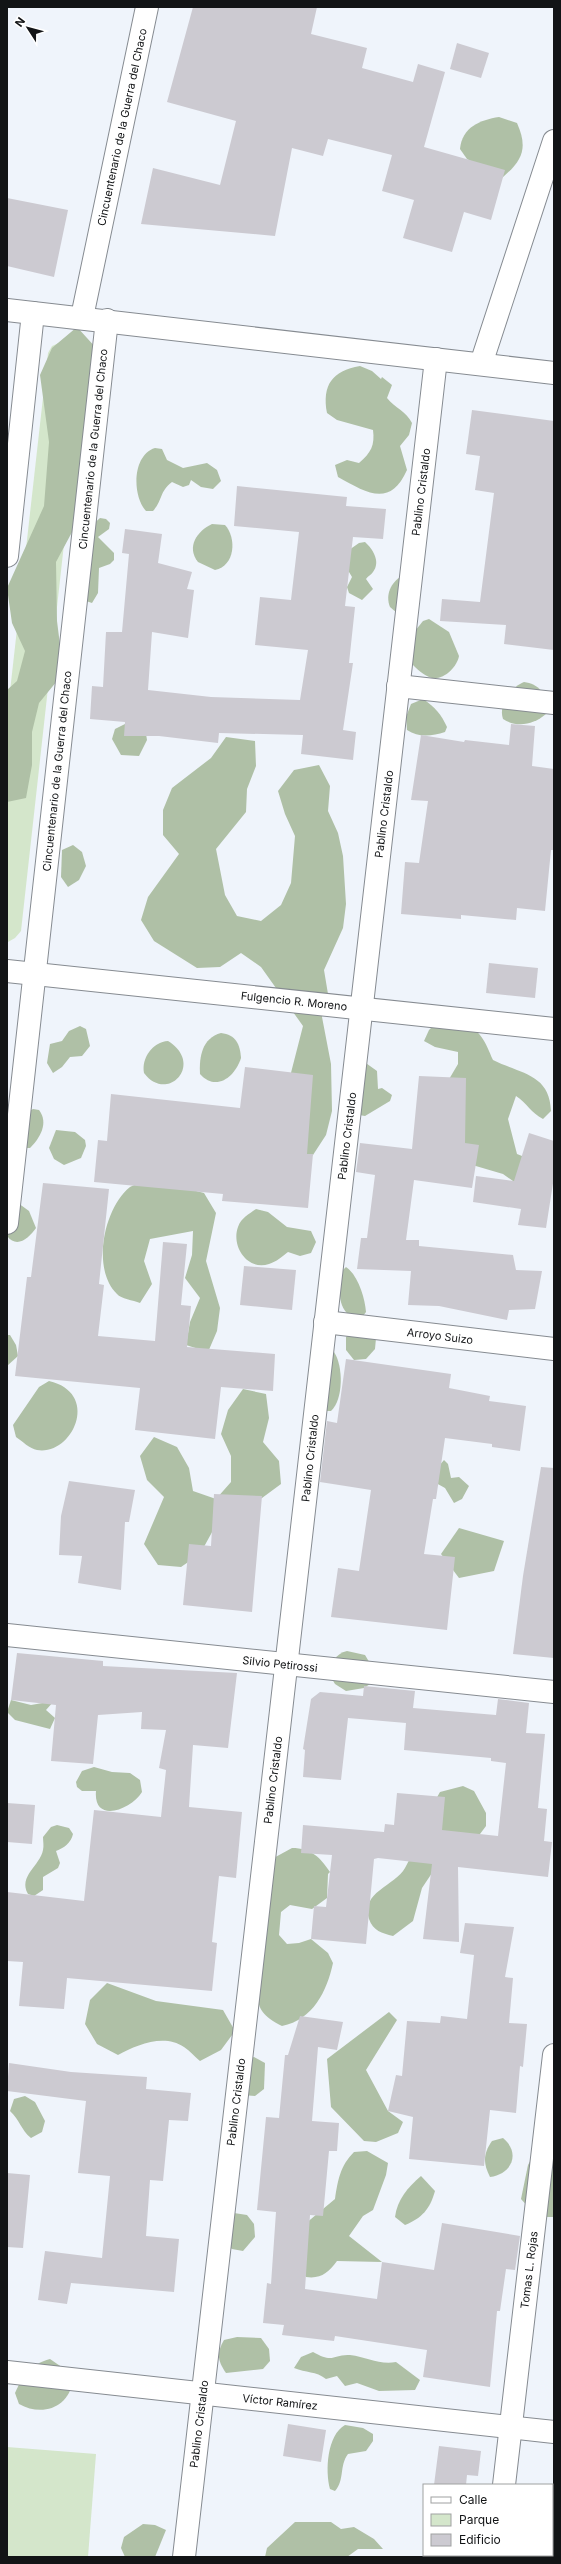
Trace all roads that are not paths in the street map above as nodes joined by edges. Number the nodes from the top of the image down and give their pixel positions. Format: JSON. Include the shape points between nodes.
{"nodes":[{"id":1,"x":147,"y":7,"type":"edge"},
{"id":2,"x":554,"y":141,"type":"edge"},
{"id":3,"x":7,"y":310,"type":"edge"},
{"id":4,"x":33,"y":313,"type":"junction"},
{"id":5,"x":82,"y":317,"type":"junction"},
{"id":6,"x":107,"y":320,"type":"junction"},
{"id":7,"x":436,"y":359,"type":"junction"},
{"id":8,"x":481,"y":364,"type":"junction"},
{"id":9,"x":554,"y":373,"type":"edge"},
{"id":10,"x":7,"y":556,"type":"edge"},
{"id":11,"x":398,"y":686,"type":"junction"},
{"id":12,"x":554,"y":703,"type":"edge"},
{"id":13,"x":7,"y":971,"type":"edge"},
{"id":14,"x":35,"y":973,"type":"junction"},
{"id":15,"x":361,"y":1008,"type":"junction"},
{"id":16,"x":554,"y":1029,"type":"edge"},
{"id":17,"x":7,"y":1223,"type":"edge"},
{"id":18,"x":325,"y":1322,"type":"junction"},
{"id":19,"x":554,"y":1349,"type":"edge"},
{"id":20,"x":7,"y":1635,"type":"edge"},
{"id":21,"x":286,"y":1664,"type":"junction"},
{"id":22,"x":554,"y":1692,"type":"edge"},
{"id":23,"x":554,"y":2055,"type":"edge"},
{"id":24,"x":7,"y":2372,"type":"edge"},
{"id":25,"x":203,"y":2394,"type":"junction"},
{"id":26,"x":511,"y":2427,"type":"junction"},
{"id":27,"x":554,"y":2432,"type":"edge"},
{"id":28,"x":504,"y":2484,"type":"edge"},
{"id":29,"x":184,"y":2557,"type":"edge"}],
"edges":[{"from":1,"to":5,"type":"street","name":"Cincuentenario de la Guerra del Chaco"},
{"from":2,"to":8,"type":"street"},
{"from":3,"to":4,"type":"street"},
{"from":4,"to":5,"type":"street"},
{"from":4,"to":10,"type":"street"},
{"from":5,"to":6,"type":"street"},
{"from":6,"to":7,"type":"street"},
{"from":6,"to":14,"type":"street","name":"Cincuentenario de la Guerra del Chaco"},
{"from":7,"to":8,"type":"street"},
{"from":7,"to":11,"type":"street","name":"Pablino Cristaldo"},
{"from":8,"to":9,"type":"street"},
{"from":11,"to":12,"type":"street"},
{"from":11,"to":15,"type":"street","name":"Pablino Cristaldo"},
{"from":13,"to":14,"type":"street","name":"Fulgencio R. Moreno"},
{"from":14,"to":15,"type":"street","name":"Fulgencio R. Moreno"},
{"from":14,"to":17,"type":"street","name":"Cincuentenario de la Guerra del Chaco"},
{"from":15,"to":16,"type":"street","name":"Fulgencio R. Moreno"},
{"from":15,"to":18,"type":"street","name":"Pablino Cristaldo"},
{"from":18,"to":19,"type":"street","name":"Arroyo Suizo"},
{"from":18,"to":21,"type":"street","name":"Pablino Cristaldo"},
{"from":20,"to":21,"type":"street","name":"Silvio Petirossi"},
{"from":21,"to":22,"type":"street","name":"Silvio Petirossi"},
{"from":21,"to":25,"type":"street","name":"Pablino Cristaldo"},
{"from":23,"to":26,"type":"street","name":"Tomas L. Rojas"},
{"from":24,"to":25,"type":"street","name":"Víctor Ramírez"},
{"from":25,"to":26,"type":"street","name":"Víctor Ramírez"},
{"from":25,"to":29,"type":"street","name":"Pablino Cristaldo"},
{"from":26,"to":27,"type":"street","name":"Víctor Ramírez"},
{"from":26,"to":28,"type":"street","name":"Tomas L. Rojas"}]}
